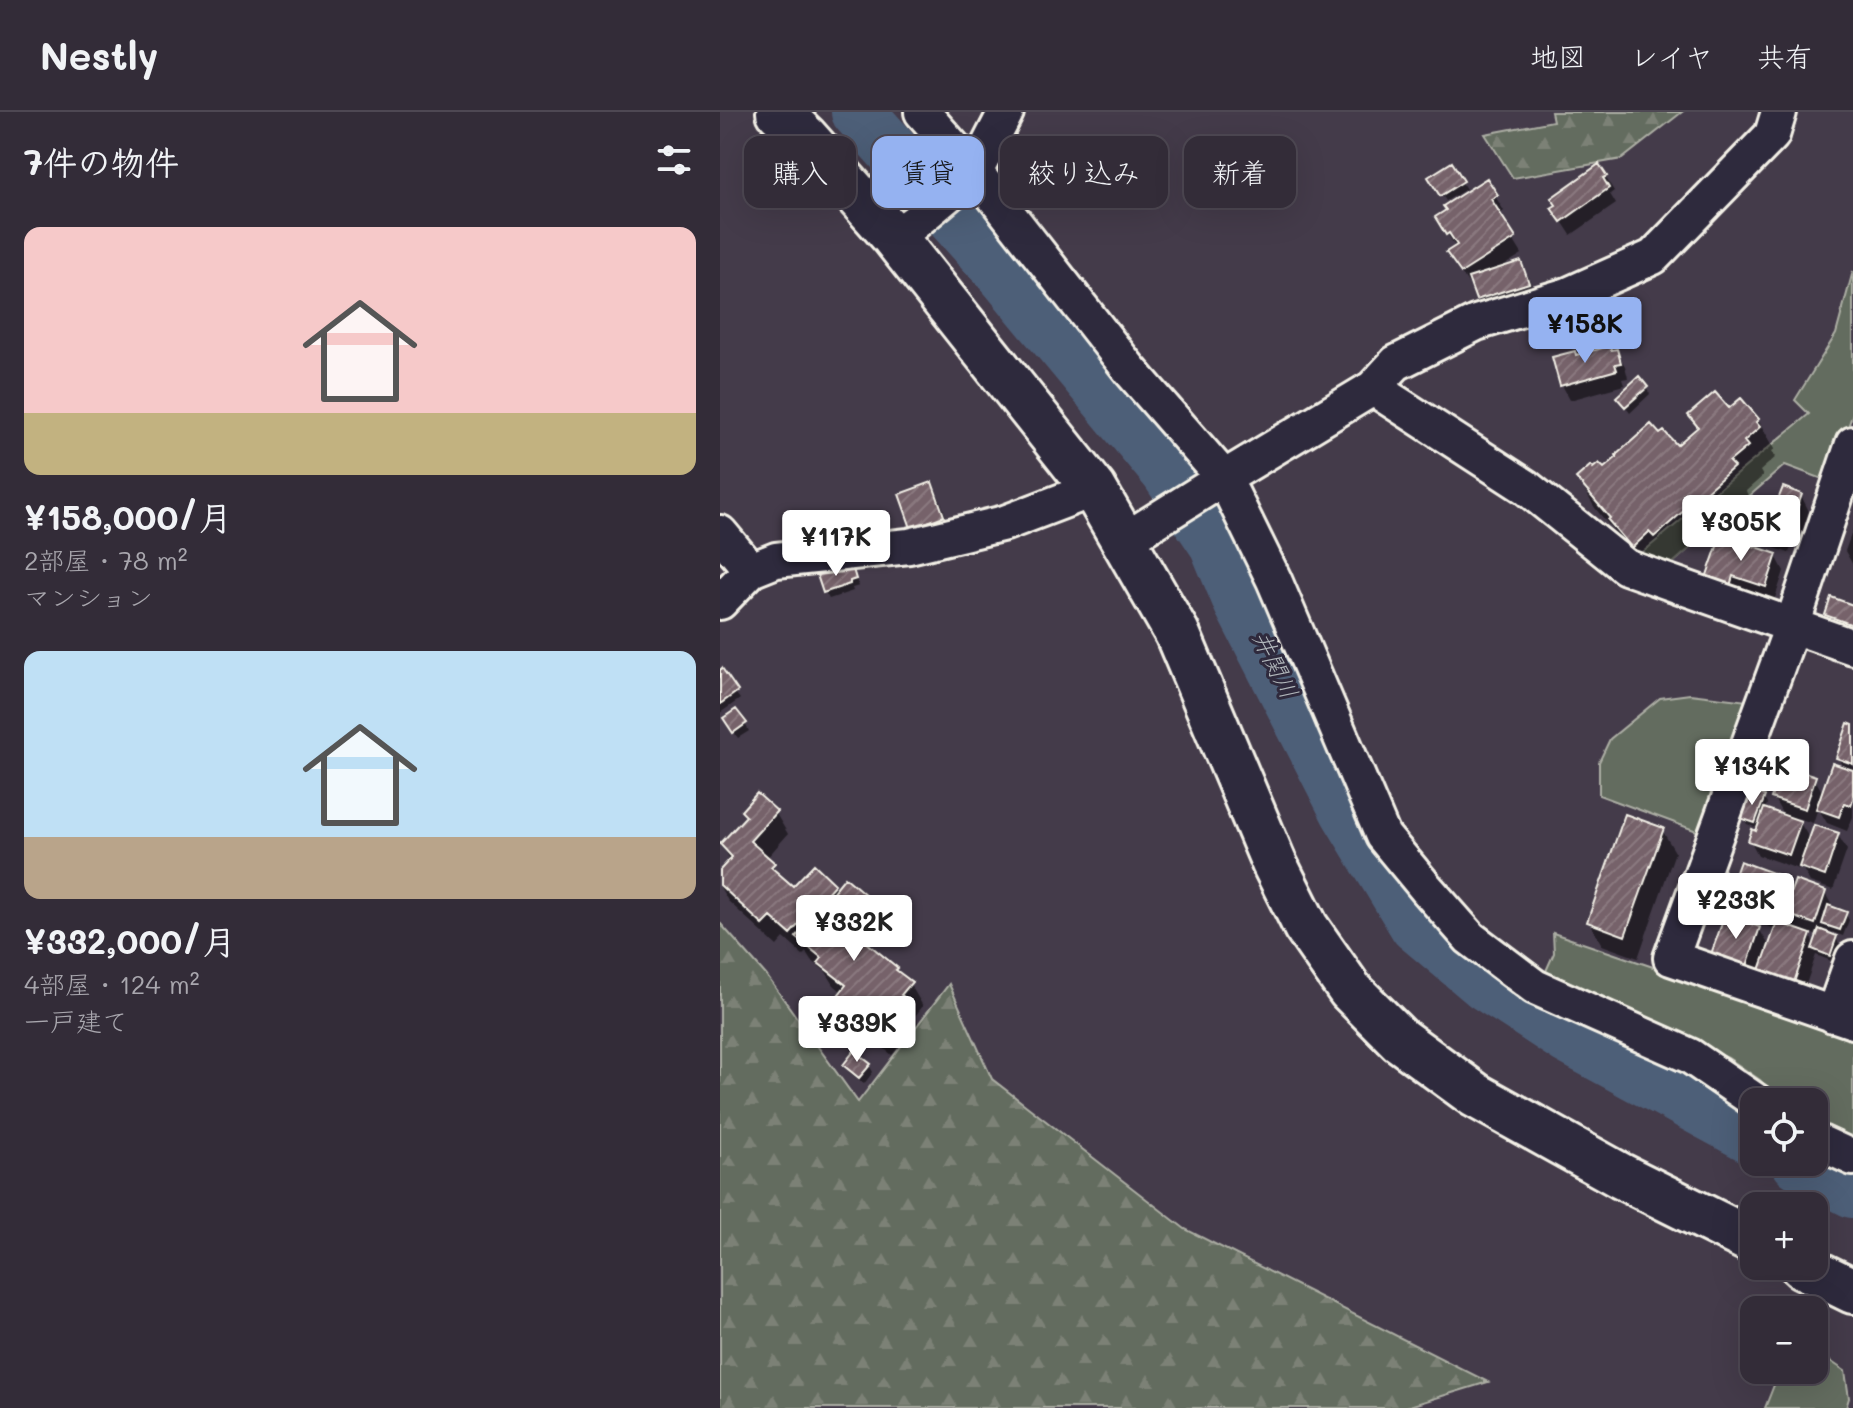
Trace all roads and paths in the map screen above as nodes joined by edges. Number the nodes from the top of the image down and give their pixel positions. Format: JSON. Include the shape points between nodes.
{"nodes":[{"id":1,"x":779,"y":112,"type":"edge"},
{"id":2,"x":922,"y":112,"type":"edge"},
{"id":3,"x":1006,"y":112,"type":"edge"},
{"id":4,"x":1779,"y":112,"type":"edge"},
{"id":5,"x":943,"y":136,"type":"edge"},
{"id":6,"x":984,"y":155,"type":"edge"},
{"id":7,"x":984,"y":183,"type":"edge"},
{"id":8,"x":931,"y":208,"type":"edge"},
{"id":9,"x":909,"y":226,"type":"junction"},
{"id":10,"x":1373,"y":388,"type":"junction"},
{"id":11,"x":1853,"y":444,"type":"edge"},
{"id":12,"x":1224,"y":478,"type":"junction"},
{"id":13,"x":1094,"y":489,"type":"junction"},
{"id":14,"x":1138,"y":532,"type":"junction"},
{"id":15,"x":720,"y":533,"type":"edge"},
{"id":16,"x":751,"y":570,"type":"junction"},
{"id":17,"x":720,"y":602,"type":"edge"},
{"id":18,"x":1792,"y":626,"type":"junction"},
{"id":19,"x":1853,"y":647,"type":"edge"},
{"id":20,"x":1853,"y":959,"type":"edge"},
{"id":21,"x":1843,"y":1018,"type":"edge"},
{"id":22,"x":1740,"y":1090,"type":"edge"},
{"id":23,"x":1828,"y":1146,"type":"edge"},
{"id":24,"x":1853,"y":1158,"type":"edge"},
{"id":25,"x":1740,"y":1235,"type":"edge"},
{"id":26,"x":1828,"y":1279,"type":"edge"},
{"id":27,"x":1853,"y":1291,"type":"edge"}],
"edges":[{"from":1,"to":9,"type":"street"},
{"from":2,"to":5,"type":"street"},
{"from":3,"to":6,"type":"street"},
{"from":4,"to":10,"type":"street","via":[[1772,135],[1653,257],[1568,295],[1476,323],[1396,363]]},
{"from":7,"to":12,"type":"street","via":[[1130,370]]},
{"from":8,"to":9,"type":"street"},
{"from":9,"to":13,"type":"street"},
{"from":10,"to":12,"type":"street"},
{"from":10,"to":18,"type":"street","via":[[1526,487],[1626,567]]},
{"from":11,"to":18,"type":"street"},
{"from":12,"to":14,"type":"street"},
{"from":12,"to":22,"type":"street","via":[[1274,580],[1383,836],[1426,888],[1470,938],[1535,987],[1690,1056]]},
{"from":13,"to":14,"type":"street"},
{"from":13,"to":16,"type":"street","via":[[1005,523],[909,546],[776,560]]},
{"from":14,"to":25,"type":"street","via":[[1274,863],[1306,927],[1350,990],[1400,1040],[1475,1095]]},
{"from":15,"to":16,"type":"street"},
{"from":16,"to":17,"type":"street"},
{"from":18,"to":19,"type":"street"},
{"from":18,"to":21,"type":"street","via":[[1671,958]]},
{"from":20,"to":21,"type":"street"},
{"from":23,"to":24,"type":"street"},
{"from":26,"to":27,"type":"street"}]}
